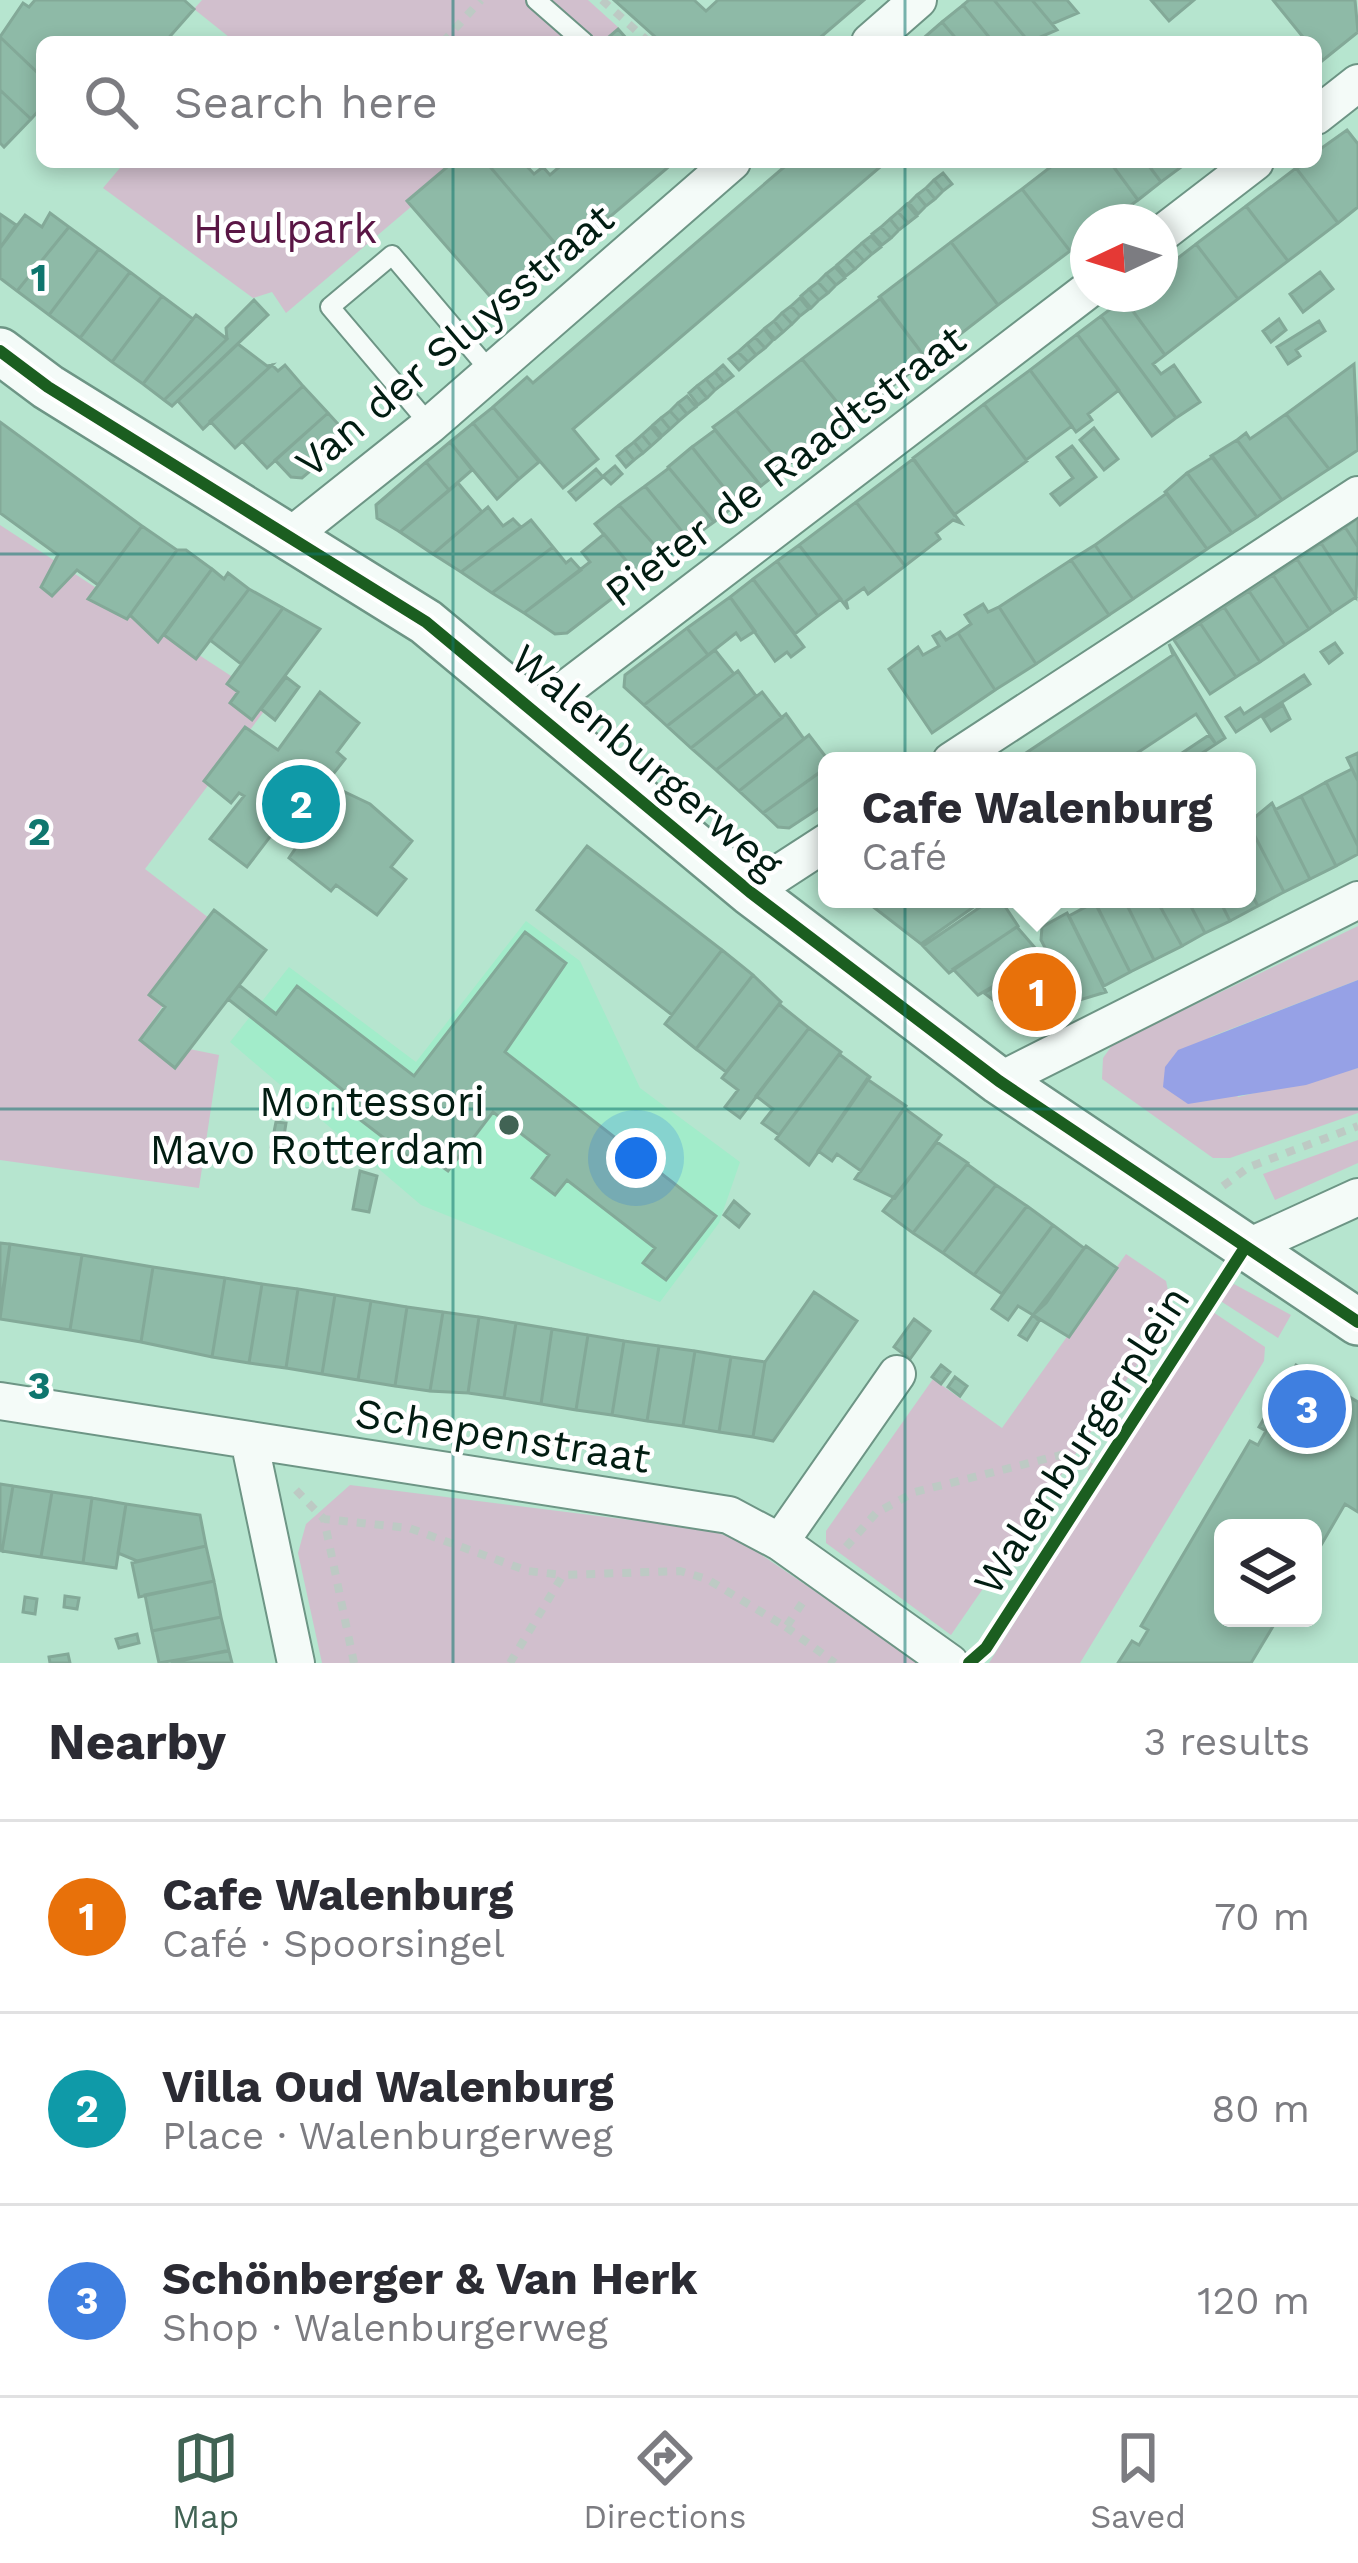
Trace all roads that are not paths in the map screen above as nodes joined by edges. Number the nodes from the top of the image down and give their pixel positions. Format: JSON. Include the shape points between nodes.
{"nodes":[{"id":1,"x":536,"y":0,"type":"edge"},
{"id":2,"x":918,"y":0,"type":"edge"},
{"id":3,"x":577,"y":36,"type":"edge"},
{"id":4,"x":877,"y":36,"type":"edge"},
{"id":5,"x":1358,"y":83,"type":"edge"},
{"id":6,"x":1322,"y":111,"type":"edge"},
{"id":7,"x":1247,"y":168,"type":"edge"},
{"id":8,"x":710,"y":169,"type":"edge"},
{"id":9,"x":1178,"y":221,"type":"edge"},
{"id":10,"x":1070,"y":304,"type":"edge"},
{"id":11,"x":0,"y":351,"type":"edge"},
{"id":12,"x":490,"y":372,"type":"junction"},
{"id":13,"x":430,"y":425,"type":"junction"},
{"id":14,"x":1358,"y":495,"type":"edge"},
{"id":15,"x":288,"y":538,"type":"junction"},
{"id":16,"x":537,"y":711,"type":"junction"},
{"id":17,"x":965,"y":752,"type":"edge"},
{"id":18,"x":818,"y":848,"type":"edge"},
{"id":19,"x":750,"y":892,"type":"junction"},
{"id":20,"x":1358,"y":900,"type":"edge"},
{"id":21,"x":999,"y":1081,"type":"junction"},
{"id":22,"x":1358,"y":1197,"type":"edge"},
{"id":23,"x":1244,"y":1249,"type":"junction"},
{"id":24,"x":1358,"y":1322,"type":"edge"},
{"id":25,"x":897,"y":1374,"type":"dead end"},
{"id":26,"x":0,"y":1402,"type":"edge"},
{"id":27,"x":248,"y":1439,"type":"junction"},
{"id":28,"x":780,"y":1542,"type":"junction"},
{"id":29,"x":296,"y":1663,"type":"edge"},
{"id":30,"x":950,"y":1663,"type":"edge"}],
"edges":[{"from":1,"to":3,"type":"lane"},
{"from":2,"to":4,"type":"street"},
{"from":5,"to":6,"type":"street"},
{"from":7,"to":9,"type":"street"},
{"from":8,"to":12,"type":"street","name":"Van der Sluysstraat"},
{"from":10,"to":16,"type":"street","name":"Pieter de Raadtstraat"},
{"from":11,"to":15,"type":"street","name":"Walenburgerweg"},
{"from":12,"to":13,"type":"street","name":"Van der Sluysstraat"},
{"from":12,"to":13,"type":"lane","via":[[392,255],[330,307]]},
{"from":13,"to":15,"type":"street","name":"Van der Sluysstraat"},
{"from":14,"to":17,"type":"street"},
{"from":15,"to":16,"type":"street","name":"Walenburgerweg","via":[[426,622]]},
{"from":16,"to":19,"type":"street","name":"Walenburgerweg"},
{"from":18,"to":19,"type":"street"},
{"from":19,"to":21,"type":"street","name":"Walenburgerweg"},
{"from":20,"to":21,"type":"street"},
{"from":21,"to":23,"type":"street","name":"Walenburgerweg"},
{"from":22,"to":23,"type":"street"},
{"from":23,"to":24,"type":"street","name":"Walenburgerweg"},
{"from":25,"to":28,"type":"street"},
{"from":26,"to":27,"type":"street","name":"Schepenstraat"},
{"from":27,"to":28,"type":"street","name":"Schepenstraat","via":[[730,1515]]},
{"from":27,"to":29,"type":"street"},
{"from":28,"to":30,"type":"street","name":"Schepenstraat"}]}
